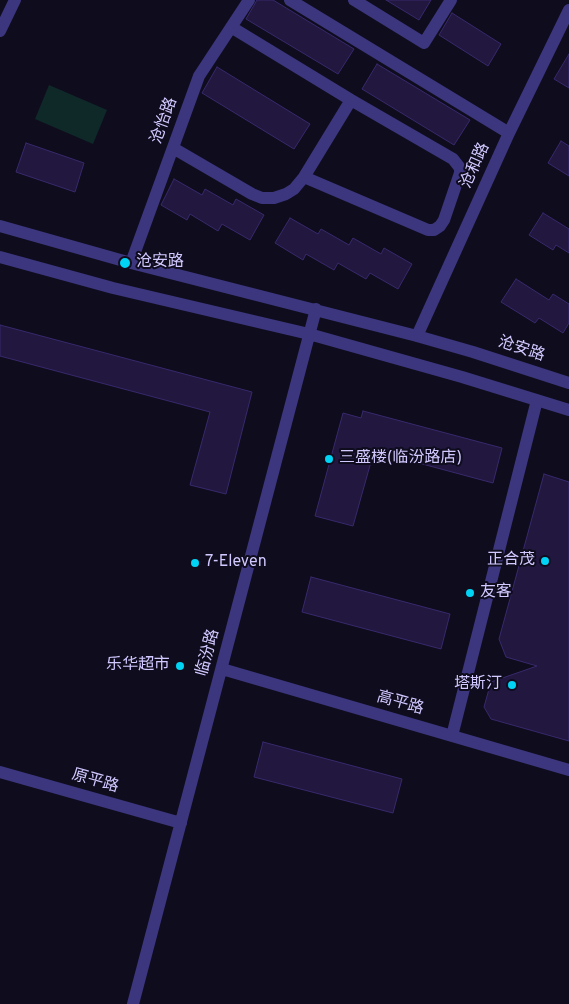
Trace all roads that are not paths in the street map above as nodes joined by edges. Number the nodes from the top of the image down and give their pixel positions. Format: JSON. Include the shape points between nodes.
{"nodes":[{"id":1,"x":16,"y":0,"type":"edge"},
{"id":2,"x":249,"y":0,"type":"edge"},
{"id":3,"x":290,"y":0,"type":"edge"},
{"id":4,"x":354,"y":0,"type":"edge"},
{"id":5,"x":451,"y":0,"type":"edge"},
{"id":6,"x":568,"y":13,"type":"edge"},
{"id":7,"x":231,"y":27,"type":"junction"},
{"id":8,"x":0,"y":32,"type":"edge"},
{"id":9,"x":351,"y":100,"type":"junction"},
{"id":10,"x":509,"y":133,"type":"junction"},
{"id":11,"x":173,"y":148,"type":"junction"},
{"id":12,"x":304,"y":177,"type":"junction"},
{"id":13,"x":0,"y":226,"type":"edge"},
{"id":14,"x":0,"y":257,"type":"edge"},
{"id":15,"x":131,"y":263,"type":"junction"},
{"id":16,"x":316,"y":309,"type":"junction"},
{"id":17,"x":309,"y":334,"type":"junction"},
{"id":18,"x":417,"y":336,"type":"junction"},
{"id":19,"x":569,"y":383,"type":"edge"},
{"id":20,"x":537,"y":400,"type":"junction"},
{"id":21,"x":569,"y":410,"type":"edge"},
{"id":22,"x":222,"y":669,"type":"junction"},
{"id":23,"x":452,"y":736,"type":"junction"},
{"id":24,"x":569,"y":770,"type":"edge"},
{"id":25,"x":0,"y":772,"type":"edge"},
{"id":26,"x":181,"y":823,"type":"junction"},
{"id":27,"x":133,"y":1004,"type":"edge"}],
"edges":[{"from":1,"to":8,"type":"street"},
{"from":2,"to":7,"type":"street","name":"沧怡路"},
{"from":3,"to":10,"type":"street"},
{"from":4,"to":5,"type":"street","via":[[424,43]]},
{"from":6,"to":10,"type":"street","name":"沧和路"},
{"from":7,"to":9,"type":"street"},
{"from":7,"to":11,"type":"street","name":"沧怡路","via":[[199,76]]},
{"from":9,"to":12,"type":"street"},
{"from":9,"to":12,"type":"street","via":[[458,163],[460,173],[444,220],[434,230],[428,230]]},
{"from":10,"to":18,"type":"street","name":"沧和路"},
{"from":11,"to":12,"type":"street","via":[[262,198],[286,194]]},
{"from":11,"to":15,"type":"street","name":"沧怡路"},
{"from":13,"to":15,"type":"street","name":"沧安路"},
{"from":14,"to":17,"type":"street","via":[[113,288]]},
{"from":15,"to":16,"type":"street","name":"沧安路"},
{"from":16,"to":17,"type":"street","name":"临汾路"},
{"from":16,"to":18,"type":"street","name":"沧安路"},
{"from":17,"to":20,"type":"street"},
{"from":17,"to":22,"type":"street","name":"临汾路"},
{"from":18,"to":19,"type":"street","name":"沧安路"},
{"from":20,"to":21,"type":"street"},
{"from":20,"to":23,"type":"street"},
{"from":22,"to":23,"type":"street","name":"高平路"},
{"from":22,"to":26,"type":"street","name":"临汾路"},
{"from":23,"to":24,"type":"street","name":"高平路"},
{"from":25,"to":26,"type":"street","name":"原平路"},
{"from":26,"to":27,"type":"street","name":"临汾路"}]}
